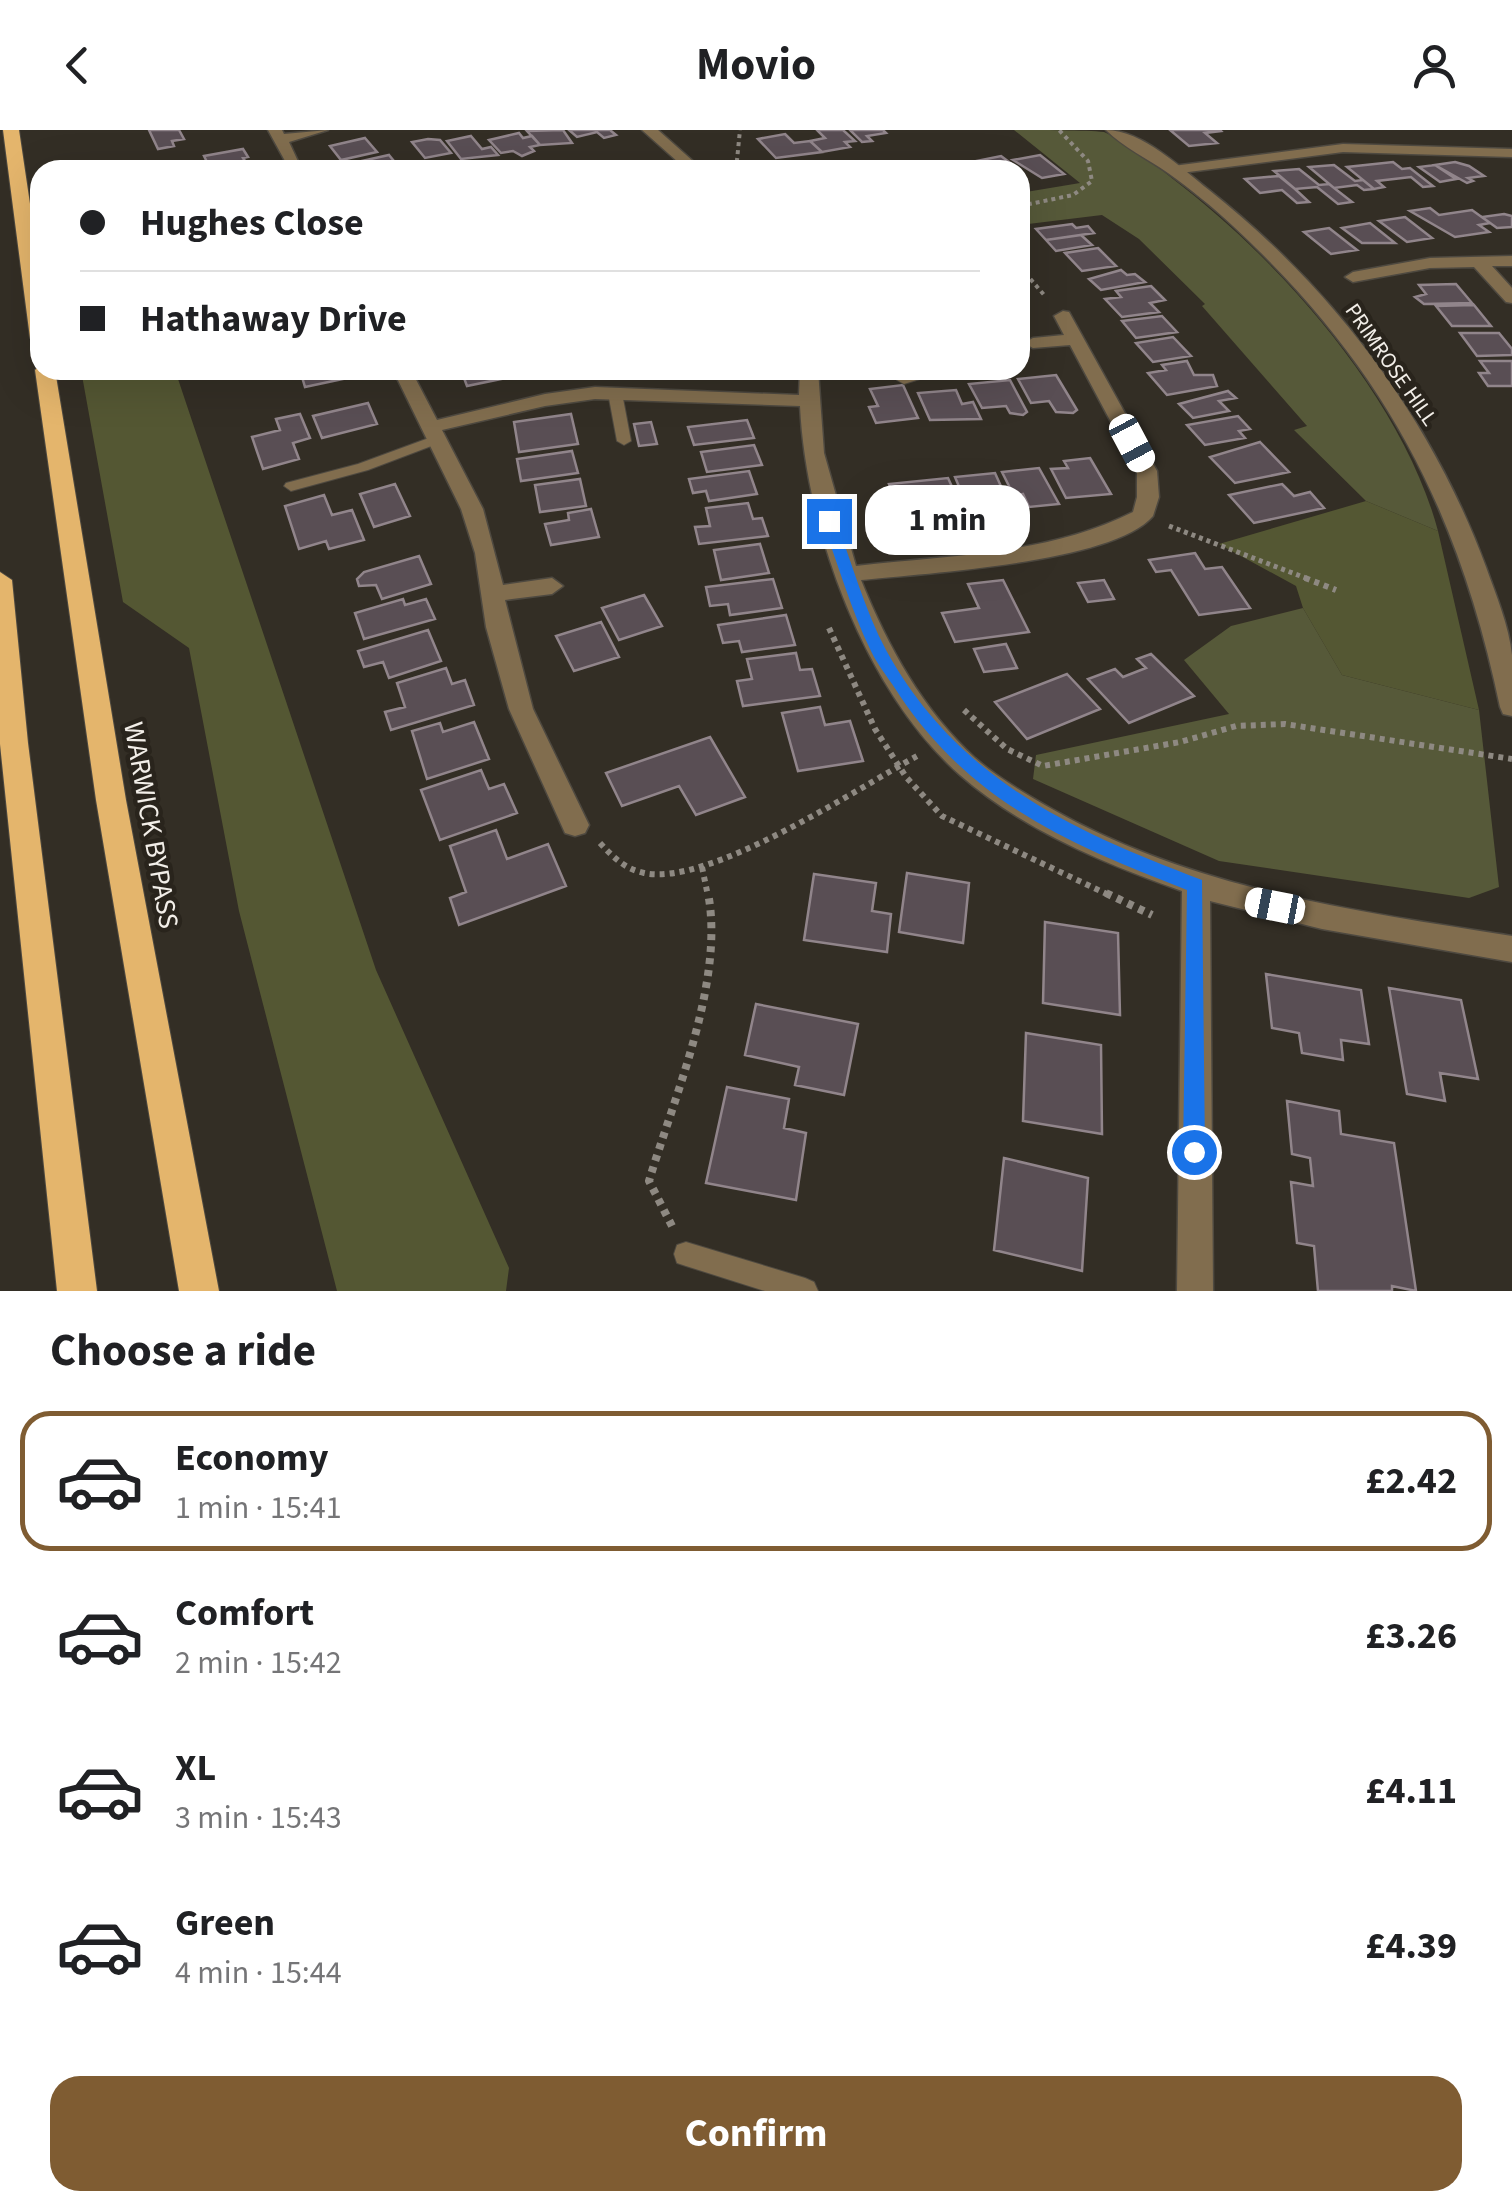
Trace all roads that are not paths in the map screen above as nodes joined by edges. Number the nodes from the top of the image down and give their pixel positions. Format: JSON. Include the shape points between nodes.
{"nodes":[{"id":1,"x":11,"y":130,"type":"edge"},
{"id":2,"x":322,"y":130,"type":"edge"},
{"id":3,"x":649,"y":130,"type":"edge"},
{"id":4,"x":1113,"y":130,"type":"edge"},
{"id":5,"x":278,"y":135,"type":"edge"},
{"id":6,"x":1512,"y":152,"type":"edge"},
{"id":7,"x":292,"y":160,"type":"edge"},
{"id":8,"x":684,"y":160,"type":"edge"},
{"id":9,"x":1173,"y":170,"type":"junction"},
{"id":10,"x":1478,"y":260,"type":"junction"},
{"id":11,"x":1512,"y":261,"type":"edge"},
{"id":12,"x":30,"y":266,"type":"edge"},
{"id":13,"x":1353,"y":277,"type":"dead end"},
{"id":14,"x":1512,"y":298,"type":"edge"},
{"id":15,"x":1063,"y":316,"type":"road end"},
{"id":16,"x":1077,"y":339,"type":"junction"},
{"id":17,"x":1030,"y":345,"type":"edge"},
{"id":18,"x":46,"y":380,"type":"edge"},
{"id":19,"x":407,"y":380,"type":"edge"},
{"id":20,"x":809,"y":380,"type":"edge"},
{"id":21,"x":615,"y":393,"type":"junction"},
{"id":22,"x":808,"y":401,"type":"junction"},
{"id":23,"x":434,"y":433,"type":"junction"},
{"id":24,"x":624,"y":441,"type":"dead end"},
{"id":25,"x":291,"y":486,"type":"dead end"},
{"id":26,"x":848,"y":574,"type":"junction"},
{"id":27,"x":0,"y":580,"type":"edge"},
{"id":28,"x":552,"y":586,"type":"dead end"},
{"id":29,"x":493,"y":594,"type":"junction"},
{"id":30,"x":1512,"y":707,"type":"edge"},
{"id":31,"x":575,"y":825,"type":"road end"},
{"id":32,"x":1196,"y":886,"type":"junction"},
{"id":33,"x":1512,"y":949,"type":"edge"},
{"id":34,"x":686,"y":1254,"type":"road end"},
{"id":35,"x":77,"y":1291,"type":"edge"},
{"id":36,"x":199,"y":1291,"type":"edge"},
{"id":37,"x":806,"y":1291,"type":"edge"},
{"id":38,"x":1195,"y":1291,"type":"edge"}],
"edges":[{"from":1,"to":12,"type":"highway"},
{"from":2,"to":5,"type":"street"},
{"from":3,"to":8,"type":"street"},
{"from":4,"to":9,"type":"street","name":"PRIMROSE HILL"},
{"from":5,"to":7,"type":"street"},
{"from":6,"to":9,"type":"street","via":[[1343,148]]},
{"from":9,"to":30,"type":"street","name":"PRIMROSE HILL","via":[[1288,270],[1403,417],[1465,542]]},
{"from":10,"to":11,"type":"street"},
{"from":10,"to":13,"type":"street"},
{"from":10,"to":14,"type":"street"},
{"from":15,"to":16,"type":"street"},
{"from":16,"to":17,"type":"street"},
{"from":16,"to":26,"type":"street","via":[[1147,471],[1142,516],[1068,545]]},
{"from":18,"to":36,"type":"highway","name":"WARWICK BYPASS","via":[[111,800]]},
{"from":19,"to":23,"type":"street"},
{"from":20,"to":22,"type":"street"},
{"from":21,"to":22,"type":"street"},
{"from":21,"to":23,"type":"street","via":[[562,396]]},
{"from":21,"to":24,"type":"lane"},
{"from":22,"to":26,"type":"street","via":[[818,486]]},
{"from":23,"to":25,"type":"lane","via":[[363,467]]},
{"from":23,"to":29,"type":"street","via":[[472,509]]},
{"from":26,"to":32,"type":"street","via":[[879,651],[908,698],[970,768],[1052,824],[1139,867]]},
{"from":27,"to":35,"type":"highway"},
{"from":28,"to":29,"type":"street"},
{"from":29,"to":31,"type":"street","via":[[521,709]]},
{"from":32,"to":33,"type":"street","via":[[1370,926]]},
{"from":32,"to":38,"type":"street"},
{"from":34,"to":37,"type":"lane"}]}
